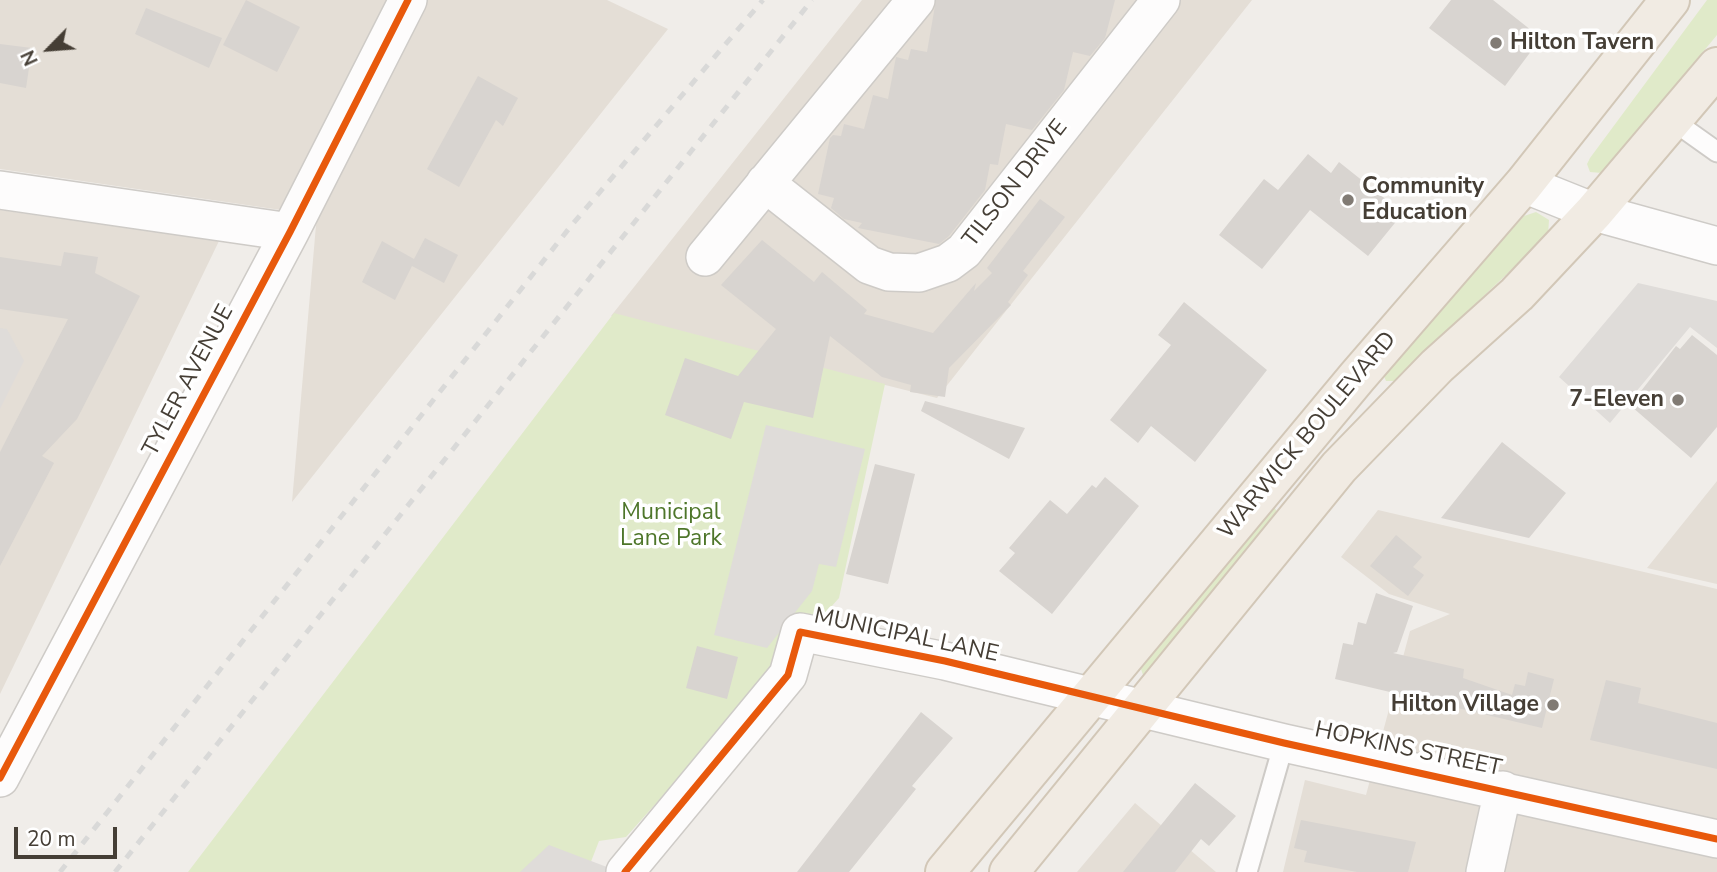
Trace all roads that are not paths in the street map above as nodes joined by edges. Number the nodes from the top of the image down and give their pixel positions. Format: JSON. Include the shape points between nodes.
{"nodes":[{"id":1,"x":408,"y":0,"type":"edge"},
{"id":2,"x":916,"y":0,"type":"edge"},
{"id":3,"x":1161,"y":0,"type":"edge"},
{"id":4,"x":1670,"y":0,"type":"edge"},
{"id":5,"x":1717,"y":67,"type":"edge"},
{"id":6,"x":1672,"y":120,"type":"junction"},
{"id":7,"x":1717,"y":152,"type":"edge"},
{"id":8,"x":765,"y":183,"type":"junction"},
{"id":9,"x":1524,"y":184,"type":"junction"},
{"id":10,"x":0,"y":190,"type":"edge"},
{"id":11,"x":1594,"y":212,"type":"junction"},
{"id":12,"x":290,"y":232,"type":"junction"},
{"id":13,"x":1717,"y":246,"type":"edge"},
{"id":14,"x":705,"y":257,"type":"dead end"},
{"id":15,"x":1092,"y":698,"type":"junction"},
{"id":16,"x":1140,"y":708,"type":"junction"},
{"id":17,"x":1284,"y":743,"type":"junction"},
{"id":18,"x":0,"y":778,"type":"edge"},
{"id":19,"x":1503,"y":790,"type":"junction"},
{"id":20,"x":1717,"y":839,"type":"edge"},
{"id":21,"x":1022,"y":867,"type":"edge"},
{"id":22,"x":625,"y":872,"type":"edge"},
{"id":23,"x":945,"y":872,"type":"edge"},
{"id":24,"x":1247,"y":872,"type":"edge"},
{"id":25,"x":1485,"y":872,"type":"edge"}],
"edges":[{"from":1,"to":12,"type":"street","name":"TYLER AVENUE"},
{"from":2,"to":8,"type":"street"},
{"from":3,"to":8,"type":"street","name":"TILSON DRIVE","via":[[964,251],[948,263],[919,273],[889,272],[869,265]]},
{"from":4,"to":9,"type":"main road","name":"WARWICK BOULEVARD"},
{"from":5,"to":6,"type":"main road","name":"WARWICK BOULEVARD"},
{"from":6,"to":7,"type":"lane"},
{"from":6,"to":11,"type":"main road","name":"WARWICK BOULEVARD"},
{"from":8,"to":14,"type":"street"},
{"from":9,"to":11,"type":"street"},
{"from":9,"to":15,"type":"main road","name":"WARWICK BOULEVARD","via":[[1357,377]]},
{"from":10,"to":12,"type":"street"},
{"from":11,"to":13,"type":"street"},
{"from":11,"to":16,"type":"main road","name":"WARWICK BOULEVARD","via":[[1517,294],[1437,366],[1348,457]]},
{"from":12,"to":18,"type":"street","name":"TYLER AVENUE"},
{"from":15,"to":16,"type":"street","name":"HOPKINS STREET"},
{"from":15,"to":22,"type":"street","name":"MUNICIPAL LANE","via":[[945,661],[800,632],[788,675]]},
{"from":15,"to":23,"type":"main road","name":"WARWICK BOULEVARD"},
{"from":16,"to":17,"type":"street","name":"HOPKINS STREET"},
{"from":16,"to":21,"type":"main road","name":"WARWICK BOULEVARD"},
{"from":17,"to":19,"type":"street","name":"HOPKINS STREET"},
{"from":17,"to":24,"type":"lane"},
{"from":19,"to":20,"type":"street","name":"HOPKINS STREET"},
{"from":19,"to":25,"type":"street"}]}
